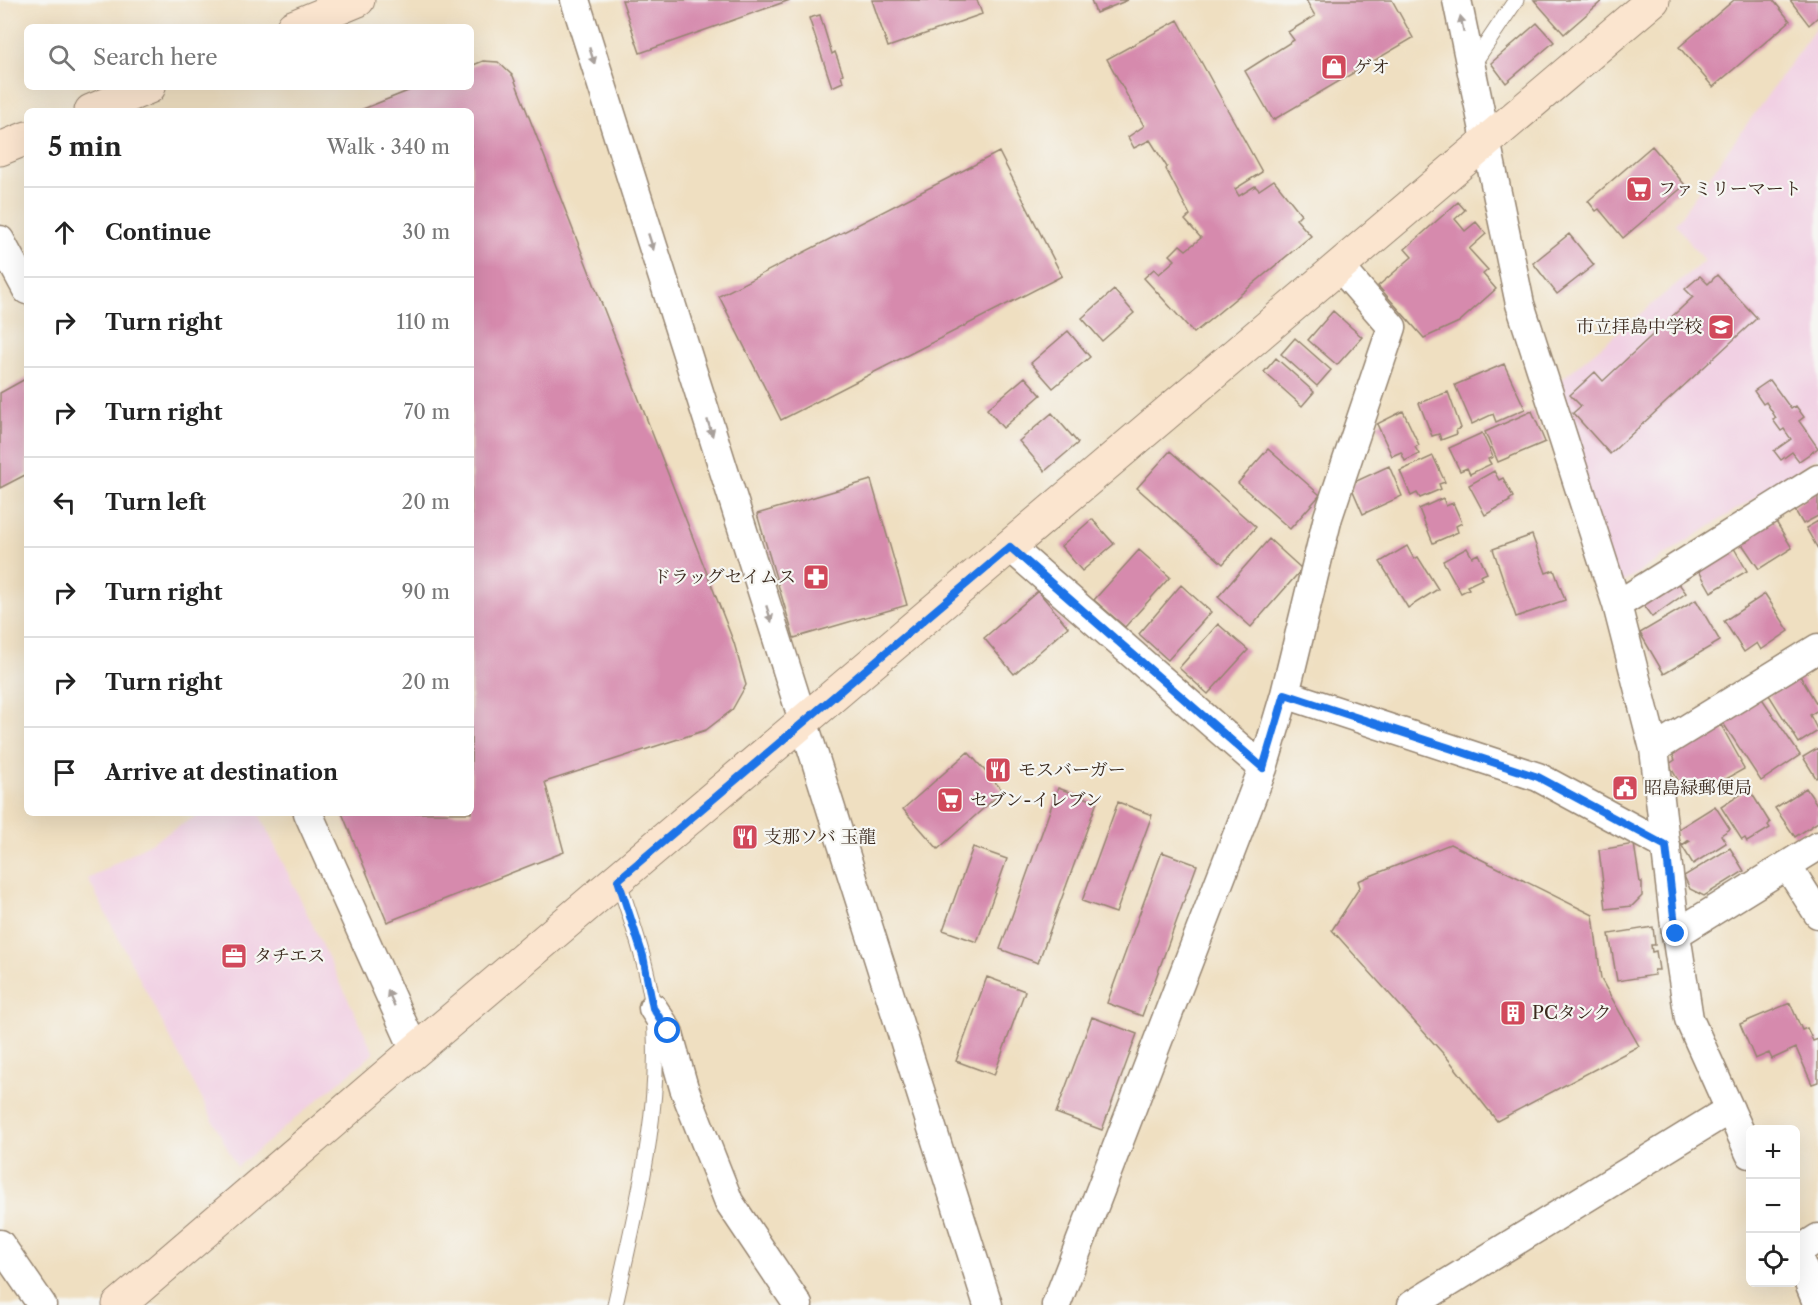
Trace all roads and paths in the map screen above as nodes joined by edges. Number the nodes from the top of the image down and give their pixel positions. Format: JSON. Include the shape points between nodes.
{"nodes":[{"id":1,"x":358,"y":0,"type":"edge"},
{"id":2,"x":575,"y":0,"type":"edge"},
{"id":3,"x":1457,"y":0,"type":"edge"},
{"id":4,"x":1516,"y":0,"type":"edge"},
{"id":5,"x":1653,"y":0,"type":"edge"},
{"id":6,"x":300,"y":24,"type":"edge"},
{"id":7,"x":1471,"y":67,"type":"junction"},
{"id":8,"x":142,"y":90,"type":"edge"},
{"id":9,"x":98,"y":108,"type":"edge"},
{"id":10,"x":24,"y":139,"type":"edge"},
{"id":11,"x":1486,"y":143,"type":"junction"},
{"id":12,"x":0,"y":149,"type":"edge"},
{"id":13,"x":0,"y":240,"type":"edge"},
{"id":14,"x":1340,"y":267,"type":"junction"},
{"id":15,"x":24,"y":284,"type":"edge"},
{"id":16,"x":1818,"y":479,"type":"edge"},
{"id":17,"x":1010,"y":547,"type":"junction"},
{"id":18,"x":1617,"y":605,"type":"junction"},
{"id":19,"x":1818,"y":648,"type":"edge"},
{"id":20,"x":1285,"y":694,"type":"junction"},
{"id":21,"x":803,"y":721,"type":"junction"},
{"id":22,"x":1654,"y":749,"type":"junction"},
{"id":23,"x":1263,"y":768,"type":"junction"},
{"id":24,"x":309,"y":816,"type":"edge"},
{"id":25,"x":1666,"y":846,"type":"junction"},
{"id":26,"x":1818,"y":846,"type":"edge"},
{"id":27,"x":1787,"y":865,"type":"junction"},
{"id":28,"x":618,"y":880,"type":"junction"},
{"id":29,"x":1818,"y":914,"type":"edge"},
{"id":30,"x":1676,"y":934,"type":"junction"},
{"id":31,"x":653,"y":1008,"type":"junction"},
{"id":32,"x":415,"y":1051,"type":"junction"},
{"id":33,"x":1730,"y":1109,"type":"junction"},
{"id":34,"x":1746,"y":1145,"type":"edge"},
{"id":35,"x":1818,"y":1238,"type":"edge"},
{"id":36,"x":0,"y":1244,"type":"edge"},
{"id":37,"x":42,"y":1305,"type":"edge"},
{"id":38,"x":119,"y":1305,"type":"edge"},
{"id":39,"x":615,"y":1305,"type":"edge"},
{"id":40,"x":798,"y":1305,"type":"edge"},
{"id":41,"x":988,"y":1305,"type":"edge"},
{"id":42,"x":1056,"y":1305,"type":"edge"},
{"id":43,"x":1412,"y":1305,"type":"edge"},
{"id":44,"x":1818,"y":1305,"type":"edge"}],
"edges":[{"from":1,"to":6,"type":"street"},
{"from":2,"to":21,"type":"street","one_way":true},
{"from":7,"to":3,"type":"street","one_way":true},
{"from":4,"to":7,"type":"lane"},
{"from":5,"to":11,"type":"street"},
{"from":7,"to":11,"type":"street"},
{"from":8,"to":9,"type":"street"},
{"from":10,"to":12,"type":"street"},
{"from":11,"to":14,"type":"street"},
{"from":11,"to":18,"type":"street","via":[[1520,304]]},
{"from":13,"to":15,"type":"street"},
{"from":14,"to":17,"type":"street"},
{"from":14,"to":20,"type":"street","via":[[1392,327],[1328,517]]},
{"from":16,"to":18,"type":"street"},
{"from":17,"to":21,"type":"street"},
{"from":17,"to":23,"type":"street"},
{"from":18,"to":22,"type":"street"},
{"from":19,"to":22,"type":"street"},
{"from":20,"to":23,"type":"street"},
{"from":20,"to":25,"type":"street","via":[[1538,777]]},
{"from":21,"to":28,"type":"street"},
{"from":21,"to":41,"type":"street"},
{"from":22,"to":25,"type":"street"},
{"from":23,"to":42,"type":"street"},
{"from":32,"to":24,"type":"street","one_way":true},
{"from":25,"to":30,"type":"street"},
{"from":26,"to":27,"type":"street"},
{"from":27,"to":29,"type":"street"},
{"from":27,"to":30,"type":"street"},
{"from":28,"to":31,"type":"lane","via":[[643,956]]},
{"from":28,"to":32,"type":"street"},
{"from":30,"to":33,"type":"street","via":[[1689,1019]]},
{"from":31,"to":39,"type":"lane","via":[[655,1074],[644,1178]]},
{"from":31,"to":40,"type":"street","via":[[668,1031],[684,1088],[729,1202]]},
{"from":32,"to":38,"type":"street"},
{"from":33,"to":34,"type":"street"},
{"from":33,"to":43,"type":"street"},
{"from":35,"to":44,"type":"street","via":[[1796,1252]]},
{"from":36,"to":37,"type":"street"}]}
